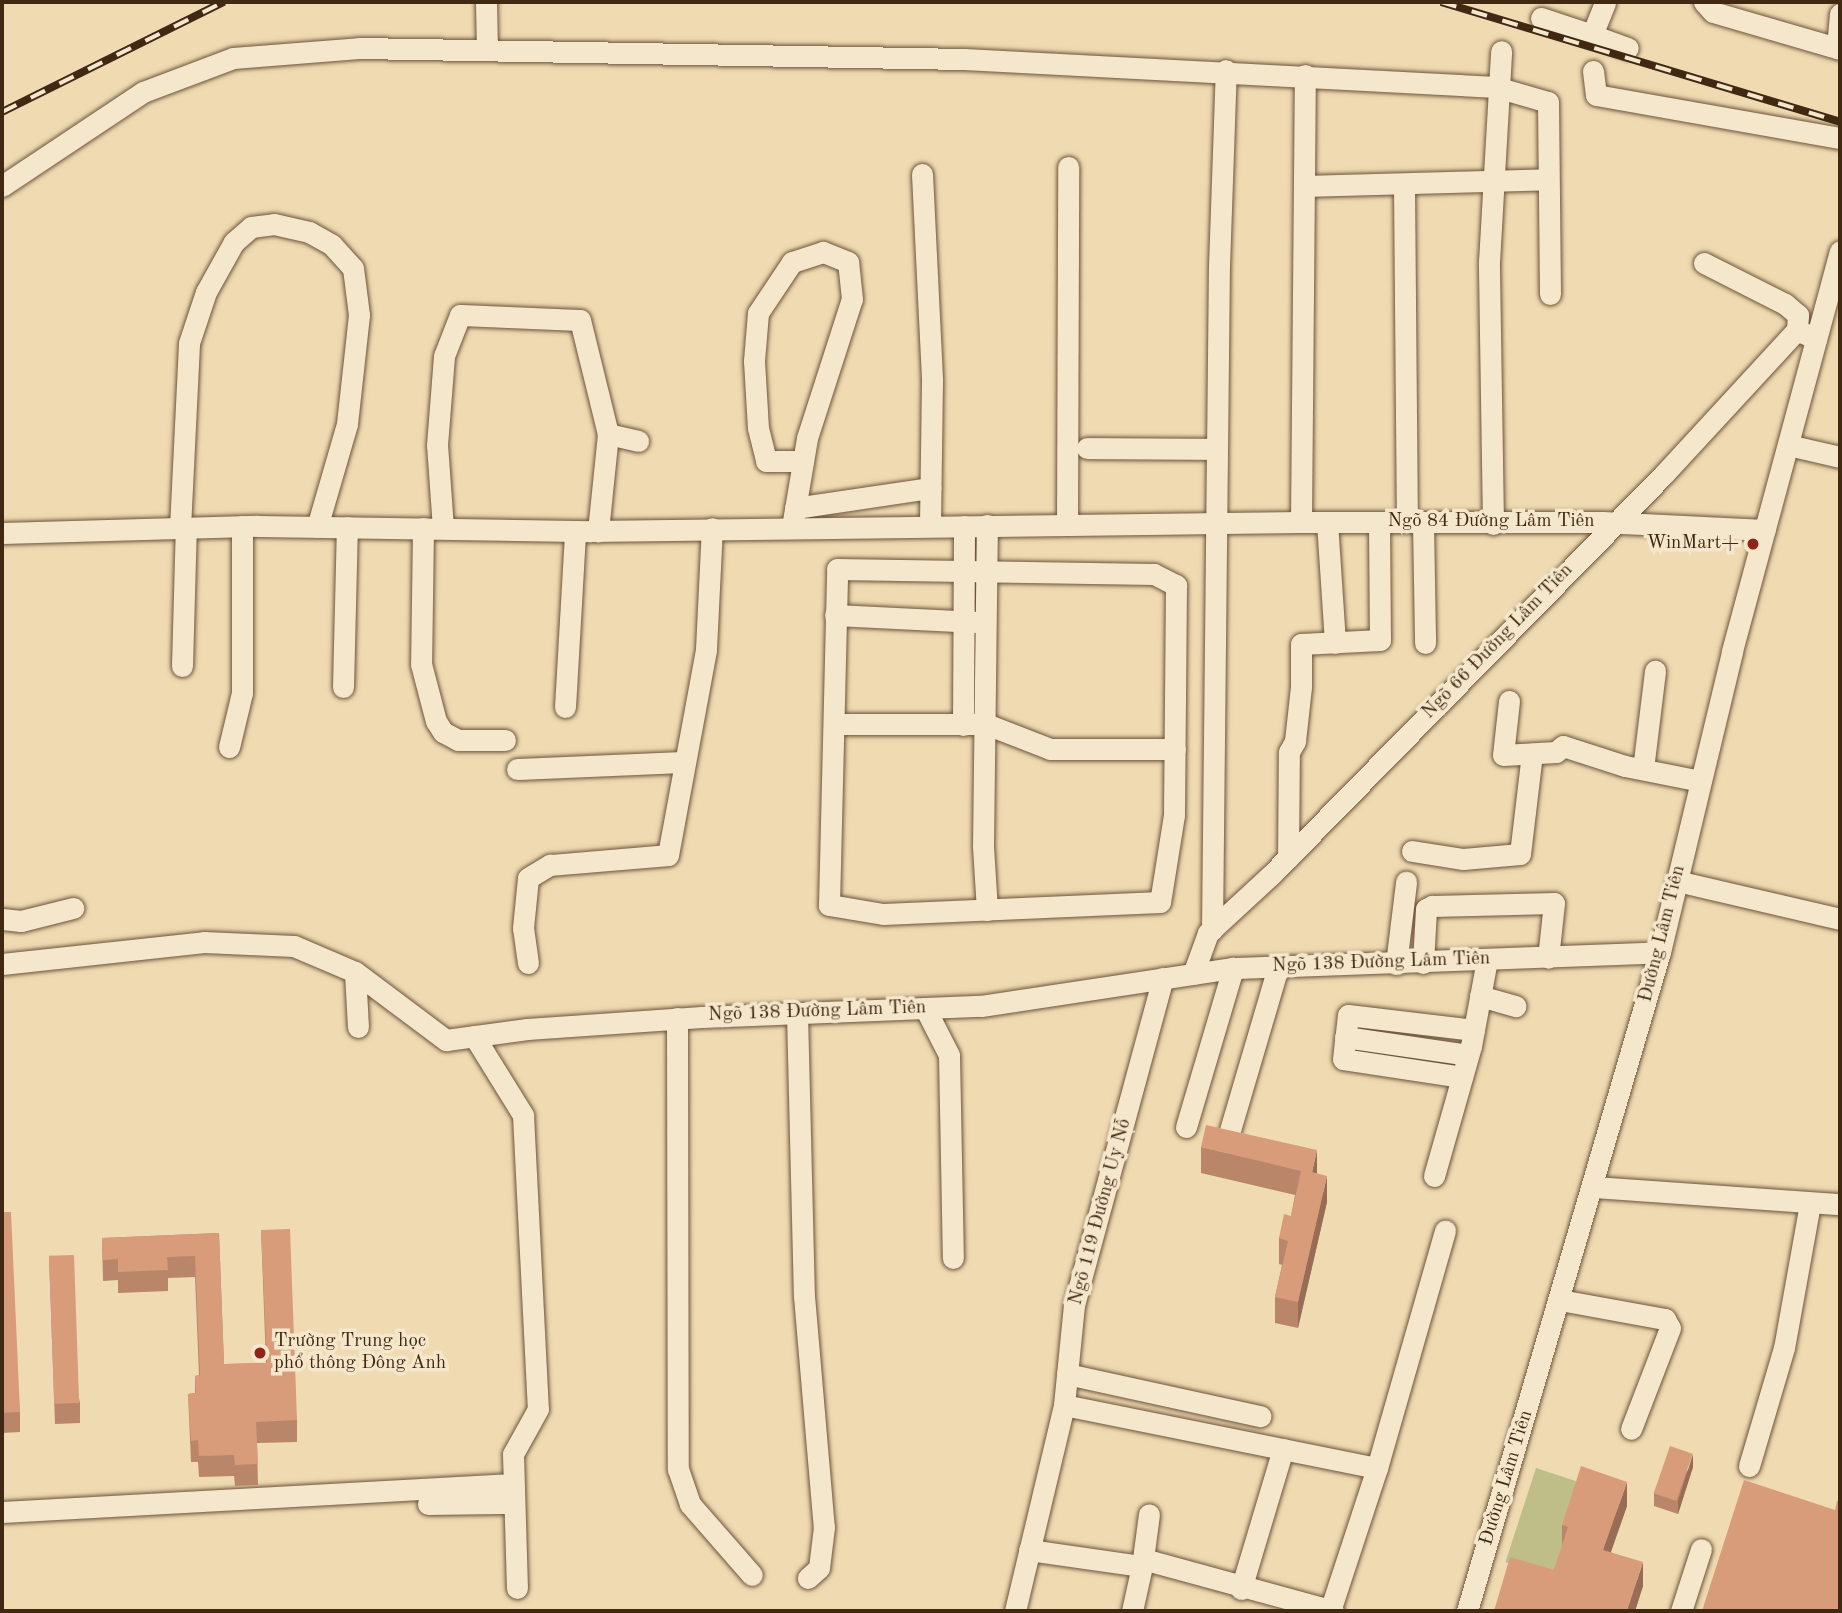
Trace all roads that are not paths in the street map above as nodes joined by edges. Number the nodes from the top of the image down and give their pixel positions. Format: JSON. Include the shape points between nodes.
{"nodes":[{"id":1,"x":486,"y":2,"type":"edge"},
{"id":2,"x":1605,"y":2,"type":"edge"},
{"id":3,"x":1704,"y":2,"type":"edge"},
{"id":4,"x":1840,"y":14,"type":"edge"},
{"id":5,"x":1541,"y":18,"type":"dead end"},
{"id":6,"x":1592,"y":36,"type":"junction"},
{"id":7,"x":487,"y":48,"type":"junction"},
{"id":8,"x":1628,"y":48,"type":"dead end"},
{"id":9,"x":1838,"y":48,"type":"edge"},
{"id":10,"x":1501,"y":51,"type":"dead end"},
{"id":11,"x":1226,"y":70,"type":"junction"},
{"id":12,"x":1593,"y":71,"type":"dead end"},
{"id":13,"x":1305,"y":75,"type":"junction"},
{"id":14,"x":1496,"y":87,"type":"junction"},
{"id":15,"x":1840,"y":138,"type":"edge"},
{"id":16,"x":1068,"y":167,"type":"dead end"},
{"id":17,"x":922,"y":174,"type":"dead end"},
{"id":18,"x":1548,"y":179,"type":"junction"},
{"id":19,"x":1492,"y":180,"type":"junction"},
{"id":20,"x":2,"y":186,"type":"edge"},
{"id":21,"x":1304,"y":186,"type":"junction"},
{"id":22,"x":1404,"y":186,"type":"junction"},
{"id":23,"x":1840,"y":251,"type":"edge"},
{"id":24,"x":1704,"y":263,"type":"dead end"},
{"id":25,"x":1550,"y":294,"type":"dead end"},
{"id":26,"x":1807,"y":334,"type":"junction"},
{"id":27,"x":608,"y":434,"type":"junction"},
{"id":28,"x":638,"y":441,"type":"dead end"},
{"id":29,"x":1788,"y":445,"type":"junction"},
{"id":30,"x":1087,"y":448,"type":"dead end"},
{"id":31,"x":1217,"y":449,"type":"junction"},
{"id":32,"x":1840,"y":457,"type":"edge"},
{"id":33,"x":803,"y":461,"type":"junction"},
{"id":34,"x":931,"y":488,"type":"junction"},
{"id":35,"x":793,"y":517,"type":"junction"},
{"id":36,"x":1301,"y":522,"type":"junction"},
{"id":37,"x":1327,"y":522,"type":"junction"},
{"id":38,"x":1380,"y":522,"type":"junction"},
{"id":39,"x":1415,"y":522,"type":"junction"},
{"id":40,"x":1615,"y":523,"type":"junction"},
{"id":41,"x":1216,"y":524,"type":"junction"},
{"id":42,"x":1493,"y":524,"type":"junction"},
{"id":43,"x":930,"y":525,"type":"junction"},
{"id":44,"x":987,"y":525,"type":"junction"},
{"id":45,"x":1067,"y":525,"type":"junction"},
{"id":46,"x":242,"y":526,"type":"junction"},
{"id":47,"x":964,"y":526,"type":"junction"},
{"id":48,"x":183,"y":527,"type":"junction"},
{"id":49,"x":317,"y":527,"type":"junction"},
{"id":50,"x":347,"y":527,"type":"junction"},
{"id":51,"x":433,"y":528,"type":"junction"},
{"id":52,"x":712,"y":528,"type":"junction"},
{"id":53,"x":575,"y":530,"type":"junction"},
{"id":54,"x":1765,"y":530,"type":"junction"},
{"id":55,"x":598,"y":531,"type":"junction"},
{"id":56,"x":2,"y":533,"type":"edge"},
{"id":57,"x":963,"y":570,"type":"junction"},
{"id":58,"x":988,"y":570,"type":"junction"},
{"id":59,"x":835,"y":615,"type":"junction"},
{"id":60,"x":965,"y":622,"type":"junction"},
{"id":61,"x":988,"y":622,"type":"junction"},
{"id":62,"x":1335,"y":643,"type":"junction"},
{"id":63,"x":1425,"y":643,"type":"dead end"},
{"id":64,"x":182,"y":666,"type":"dead end"},
{"id":65,"x":1656,"y":671,"type":"dead end"},
{"id":66,"x":343,"y":687,"type":"dead end"},
{"id":67,"x":1509,"y":702,"type":"dead end"},
{"id":68,"x":565,"y":707,"type":"dead end"},
{"id":69,"x":835,"y":724,"type":"junction"},
{"id":70,"x":986,"y":724,"type":"junction"},
{"id":71,"x":963,"y":725,"type":"junction"},
{"id":72,"x":505,"y":740,"type":"dead end"},
{"id":73,"x":229,"y":747,"type":"dead end"},
{"id":74,"x":1175,"y":749,"type":"junction"},
{"id":75,"x":1532,"y":754,"type":"junction"},
{"id":76,"x":684,"y":762,"type":"junction"},
{"id":77,"x":517,"y":769,"type":"dead end"},
{"id":78,"x":1643,"y":769,"type":"junction"},
{"id":79,"x":1701,"y":781,"type":"junction"},
{"id":80,"x":1412,"y":851,"type":"dead end"},
{"id":81,"x":1288,"y":858,"type":"junction"},
{"id":82,"x":1677,"y":881,"type":"junction"},
{"id":83,"x":1406,"y":882,"type":"dead end"},
{"id":84,"x":73,"y":908,"type":"dead end"},
{"id":85,"x":987,"y":910,"type":"junction"},
{"id":86,"x":2,"y":919,"type":"edge"},
{"id":87,"x":1840,"y":919,"type":"edge"},
{"id":88,"x":1212,"y":930,"type":"junction"},
{"id":89,"x":1660,"y":952,"type":"junction"},
{"id":90,"x":1548,"y":958,"type":"junction"},
{"id":91,"x":1487,"y":960,"type":"junction"},
{"id":92,"x":528,"y":963,"type":"dead end"},
{"id":93,"x":1423,"y":963,"type":"junction"},
{"id":94,"x":2,"y":964,"type":"edge"},
{"id":95,"x":1396,"y":964,"type":"junction"},
{"id":96,"x":1279,"y":967,"type":"junction"},
{"id":97,"x":1233,"y":968,"type":"junction"},
{"id":98,"x":355,"y":972,"type":"junction"},
{"id":99,"x":1193,"y":974,"type":"junction"},
{"id":100,"x":1163,"y":978,"type":"junction"},
{"id":101,"x":1480,"y":996,"type":"junction"},
{"id":102,"x":1516,"y":1006,"type":"dead end"},
{"id":103,"x":925,"y":1008,"type":"junction"},
{"id":104,"x":797,"y":1013,"type":"junction"},
{"id":105,"x":677,"y":1018,"type":"junction"},
{"id":106,"x":1390,"y":1020,"type":"junction"},
{"id":107,"x":1429,"y":1024,"type":"junction"},
{"id":108,"x":358,"y":1027,"type":"dead end"},
{"id":109,"x":1474,"y":1030,"type":"junction"},
{"id":110,"x":474,"y":1036,"type":"junction"},
{"id":111,"x":1345,"y":1037,"type":"junction"},
{"id":112,"x":1387,"y":1043,"type":"junction"},
{"id":113,"x":1426,"y":1048,"type":"junction"},
{"id":114,"x":1468,"y":1055,"type":"junction"},
{"id":115,"x":1383,"y":1065,"type":"junction"},
{"id":116,"x":1422,"y":1070,"type":"junction"},
{"id":117,"x":1462,"y":1077,"type":"junction"},
{"id":118,"x":1186,"y":1127,"type":"dead end"},
{"id":119,"x":1228,"y":1137,"type":"edge"},
{"id":120,"x":1434,"y":1176,"type":"dead end"},
{"id":121,"x":1594,"y":1187,"type":"junction"},
{"id":122,"x":1810,"y":1203,"type":"junction"},
{"id":123,"x":1840,"y":1204,"type":"edge"},
{"id":124,"x":1445,"y":1231,"type":"dead end"},
{"id":125,"x":953,"y":1258,"type":"dead end"},
{"id":126,"x":1560,"y":1300,"type":"junction"},
{"id":127,"x":1068,"y":1374,"type":"junction"},
{"id":128,"x":1065,"y":1405,"type":"junction"},
{"id":129,"x":1260,"y":1416,"type":"dead end"},
{"id":130,"x":1631,"y":1429,"type":"dead end"},
{"id":131,"x":1283,"y":1449,"type":"junction"},
{"id":132,"x":1749,"y":1466,"type":"dead end"},
{"id":133,"x":1377,"y":1468,"type":"junction"},
{"id":134,"x":513,"y":1494,"type":"junction"},
{"id":135,"x":428,"y":1504,"type":"dead end"},
{"id":136,"x":2,"y":1512,"type":"edge"},
{"id":137,"x":1149,"y":1514,"type":"dead end"},
{"id":138,"x":1701,"y":1549,"type":"dead end"},
{"id":139,"x":1029,"y":1550,"type":"junction"},
{"id":140,"x":1142,"y":1562,"type":"junction"},
{"id":141,"x":752,"y":1575,"type":"dead end"},
{"id":142,"x":808,"y":1578,"type":"dead end"},
{"id":143,"x":517,"y":1588,"type":"dead end"},
{"id":144,"x":1241,"y":1589,"type":"junction"},
{"id":145,"x":1015,"y":1611,"type":"edge"},
{"id":146,"x":1132,"y":1611,"type":"edge"},
{"id":147,"x":1331,"y":1611,"type":"edge"},
{"id":148,"x":1467,"y":1611,"type":"edge"},
{"id":149,"x":1681,"y":1611,"type":"edge"}],
"edges":[{"from":1,"to":7,"type":"street"},
{"from":2,"to":6,"type":"street"},
{"from":3,"to":9,"type":"street","via":[[1713,12]]},
{"from":4,"to":9,"type":"street"},
{"from":5,"to":6,"type":"street"},
{"from":6,"to":8,"type":"street"},
{"from":7,"to":11,"type":"street"},
{"from":7,"to":20,"type":"street","via":[[359,48],[233,58],[143,92]]},
{"from":10,"to":14,"type":"street"},
{"from":11,"to":13,"type":"street"},
{"from":11,"to":31,"type":"street"},
{"from":12,"to":15,"type":"street","via":[[1596,96]]},
{"from":13,"to":14,"type":"street"},
{"from":13,"to":21,"type":"street"},
{"from":14,"to":18,"type":"street","via":[[1548,102]]},
{"from":14,"to":19,"type":"street"},
{"from":16,"to":45,"type":"street"},
{"from":17,"to":34,"type":"street","via":[[932,381]]},
{"from":18,"to":19,"type":"street"},
{"from":18,"to":25,"type":"street"},
{"from":19,"to":22,"type":"street"},
{"from":19,"to":42,"type":"street"},
{"from":21,"to":22,"type":"street"},
{"from":21,"to":36,"type":"street"},
{"from":22,"to":39,"type":"street"},
{"from":23,"to":26,"type":"street","name":"Đường Lâm Tiên"},
{"from":24,"to":26,"type":"street","via":[[1785,304],[1798,315]]},
{"from":26,"to":29,"type":"street","name":"Đường Lâm Tiên"},
{"from":26,"to":40,"type":"street","name":"Ngõ 66 Đường Lâm Tiên"},
{"from":27,"to":28,"type":"street"},
{"from":27,"to":51,"type":"street","via":[[580,320],[460,315],[444,356]]},
{"from":27,"to":55,"type":"street"},
{"from":29,"to":32,"type":"street"},
{"from":29,"to":54,"type":"street","name":"Đường Lâm Tiên"},
{"from":30,"to":31,"type":"street"},
{"from":31,"to":41,"type":"street"},
{"from":33,"to":33,"type":"street","via":[[852,299],[848,262],[823,252],[792,262],[758,313],[754,361],[758,428],[766,461]]},
{"from":33,"to":35,"type":"street"},
{"from":34,"to":35,"type":"street"},
{"from":34,"to":43,"type":"street"},
{"from":35,"to":43,"type":"street","name":"Ngõ 84 Đường Lâm Tiên"},
{"from":35,"to":52,"type":"street"},
{"from":36,"to":37,"type":"street","name":"Ngõ 84 Đường Lâm Tiên"},
{"from":36,"to":41,"type":"street","name":"Ngõ 84 Đường Lâm Tiên"},
{"from":37,"to":38,"type":"street","name":"Ngõ 84 Đường Lâm Tiên"},
{"from":37,"to":62,"type":"street"},
{"from":38,"to":39,"type":"street","name":"Ngõ 84 Đường Lâm Tiên"},
{"from":38,"to":62,"type":"street","via":[[1380,640]]},
{"from":39,"to":42,"type":"street","name":"Ngõ 84 Đường Lâm Tiên"},
{"from":39,"to":63,"type":"street"},
{"from":40,"to":42,"type":"street","name":"Ngõ 84 Đường Lâm Tiên"},
{"from":40,"to":54,"type":"street","name":"Ngõ 84 Đường Lâm Tiên"},
{"from":40,"to":81,"type":"street","name":"Ngõ 66 Đường Lâm Tiên"},
{"from":41,"to":45,"type":"street","name":"Ngõ 84 Đường Lâm Tiên"},
{"from":41,"to":88,"type":"street"},
{"from":43,"to":47,"type":"street","name":"Ngõ 84 Đường Lâm Tiên"},
{"from":44,"to":45,"type":"street","name":"Ngõ 84 Đường Lâm Tiên"},
{"from":44,"to":47,"type":"street","name":"Ngõ 84 Đường Lâm Tiên"},
{"from":44,"to":58,"type":"street"},
{"from":46,"to":48,"type":"street"},
{"from":46,"to":49,"type":"street"},
{"from":46,"to":73,"type":"street","via":[[242,693]]},
{"from":47,"to":57,"type":"street"},
{"from":48,"to":49,"type":"street","via":[[189,343],[206,292],[234,242],[251,227],[274,224],[309,232],[332,245],[353,268],[359,315],[347,424]]},
{"from":48,"to":56,"type":"street"},
{"from":48,"to":64,"type":"street"},
{"from":49,"to":50,"type":"street"},
{"from":50,"to":51,"type":"street"},
{"from":50,"to":66,"type":"street"},
{"from":51,"to":53,"type":"street"},
{"from":51,"to":72,"type":"street","via":[[421,664],[436,721],[443,732],[458,740]]},
{"from":52,"to":55,"type":"street"},
{"from":52,"to":76,"type":"street","via":[[706,649]]},
{"from":53,"to":55,"type":"street"},
{"from":53,"to":68,"type":"street"},
{"from":54,"to":79,"type":"street","name":"Đường Lâm Tiên"},
{"from":57,"to":58,"type":"street"},
{"from":57,"to":59,"type":"street","via":[[837,569]]},
{"from":57,"to":60,"type":"street"},
{"from":58,"to":61,"type":"street"},
{"from":58,"to":74,"type":"street","via":[[1154,574],[1176,585]]},
{"from":59,"to":60,"type":"street"},
{"from":59,"to":69,"type":"street"},
{"from":60,"to":61,"type":"street"},
{"from":60,"to":71,"type":"street"},
{"from":61,"to":70,"type":"street"},
{"from":62,"to":81,"type":"street","via":[[1301,644],[1301,687],[1295,741],[1289,752]]},
{"from":65,"to":78,"type":"street"},
{"from":67,"to":75,"type":"street","via":[[1503,755]]},
{"from":69,"to":71,"type":"street"},
{"from":69,"to":85,"type":"street","via":[[830,905],[883,914]]},
{"from":70,"to":71,"type":"street"},
{"from":70,"to":74,"type":"street","via":[[1050,748]]},
{"from":70,"to":85,"type":"street","via":[[983,846]]},
{"from":74,"to":85,"type":"street","via":[[1174,815],[1160,902]]},
{"from":75,"to":78,"type":"street","via":[[1556,752],[1563,746]]},
{"from":75,"to":80,"type":"street","via":[[1520,854],[1463,859]]},
{"from":76,"to":77,"type":"street"},
{"from":76,"to":92,"type":"street","via":[[668,855],[550,865],[528,878],[523,928]]},
{"from":78,"to":79,"type":"street"},
{"from":79,"to":82,"type":"street","name":"Đường Lâm Tiên"},
{"from":81,"to":88,"type":"street","name":"Ngõ 66 Đường Lâm Tiên"},
{"from":82,"to":87,"type":"street"},
{"from":82,"to":89,"type":"street","name":"Đường Lâm Tiên"},
{"from":83,"to":95,"type":"street"},
{"from":84,"to":86,"type":"street","via":[[21,921]]},
{"from":88,"to":99,"type":"street","name":"Ngõ 66 Đường Lâm Tiên"},
{"from":89,"to":90,"type":"street","name":"Ngõ 138 Đường Lâm Tiên"},
{"from":89,"to":121,"type":"street","name":"Đường Lâm Tiên"},
{"from":90,"to":91,"type":"street","name":"Ngõ 138 Đường Lâm Tiên"},
{"from":90,"to":93,"type":"street","via":[[1554,903],[1432,906],[1426,909]]},
{"from":91,"to":93,"type":"street","name":"Ngõ 138 Đường Lâm Tiên"},
{"from":91,"to":101,"type":"street"},
{"from":93,"to":95,"type":"street","name":"Ngõ 138 Đường Lâm Tiên"},
{"from":94,"to":98,"type":"street","name":"Ngõ 138 Đường Lâm Tiên","via":[[204,942],[294,946]]},
{"from":95,"to":96,"type":"street","name":"Ngõ 138 Đường Lâm Tiên"},
{"from":96,"to":97,"type":"street","name":"Ngõ 138 Đường Lâm Tiên"},
{"from":96,"to":119,"type":"street"},
{"from":97,"to":99,"type":"street","name":"Ngõ 138 Đường Lâm Tiên"},
{"from":97,"to":118,"type":"street"},
{"from":98,"to":108,"type":"street"},
{"from":98,"to":110,"type":"street","name":"Ngõ 138 Đường Lâm Tiên","via":[[446,1040]]},
{"from":99,"to":100,"type":"street","name":"Ngõ 138 Đường Lâm Tiên"},
{"from":100,"to":103,"type":"street","name":"Ngõ 138 Đường Lâm Tiên","via":[[982,1006]]},
{"from":100,"to":127,"type":"street","name":"Ngõ 119 Đường Uy Nỗ","via":[[1074,1305]]},
{"from":101,"to":102,"type":"street"},
{"from":101,"to":109,"type":"street"},
{"from":103,"to":104,"type":"street","name":"Ngõ 138 Đường Lâm Tiên"},
{"from":103,"to":125,"type":"street","via":[[948,1055]]},
{"from":104,"to":105,"type":"street","name":"Ngõ 138 Đường Lâm Tiên"},
{"from":104,"to":142,"type":"street","via":[[804,1296],[824,1527],[819,1568]]},
{"from":105,"to":110,"type":"street","name":"Ngõ 138 Đường Lâm Tiên"},
{"from":105,"to":141,"type":"street","via":[[678,1469],[690,1504]]},
{"from":106,"to":107,"type":"street"},
{"from":106,"to":111,"type":"street","via":[[1348,1015]]},
{"from":106,"to":112,"type":"street"},
{"from":107,"to":109,"type":"street"},
{"from":107,"to":113,"type":"street"},
{"from":109,"to":114,"type":"street"},
{"from":110,"to":134,"type":"street","via":[[523,1115],[538,1409],[513,1454]]},
{"from":111,"to":112,"type":"street"},
{"from":111,"to":115,"type":"street","via":[[1343,1059]]},
{"from":112,"to":113,"type":"street"},
{"from":112,"to":115,"type":"street"},
{"from":113,"to":114,"type":"street"},
{"from":113,"to":116,"type":"street"},
{"from":114,"to":117,"type":"street"},
{"from":115,"to":116,"type":"street"},
{"from":116,"to":117,"type":"street"},
{"from":117,"to":120,"type":"street"},
{"from":121,"to":122,"type":"street"},
{"from":121,"to":126,"type":"street","name":"Đường Lâm Tiên"},
{"from":122,"to":123,"type":"street"},
{"from":122,"to":132,"type":"street","via":[[1786,1340]]},
{"from":124,"to":133,"type":"street"},
{"from":126,"to":130,"type":"street","via":[[1665,1319],[1670,1328]]},
{"from":126,"to":148,"type":"street","name":"Đường Lâm Tiên"},
{"from":127,"to":128,"type":"street","name":"Ngõ 119 Đường Uy Nỗ"},
{"from":127,"to":129,"type":"street"},
{"from":128,"to":131,"type":"street"},
{"from":128,"to":139,"type":"street","name":"Ngõ 119 Đường Uy Nỗ"},
{"from":131,"to":133,"type":"street"},
{"from":131,"to":144,"type":"street"},
{"from":133,"to":147,"type":"street"},
{"from":134,"to":135,"type":"street"},
{"from":134,"to":136,"type":"street","via":[[169,1499]]},
{"from":134,"to":143,"type":"street"},
{"from":137,"to":140,"type":"street"},
{"from":138,"to":149,"type":"street"},
{"from":139,"to":140,"type":"street"},
{"from":139,"to":145,"type":"street","name":"Ngõ 119 Đường Uy Nỗ"},
{"from":140,"to":144,"type":"street"},
{"from":140,"to":146,"type":"street"},
{"from":144,"to":147,"type":"street"}]}
